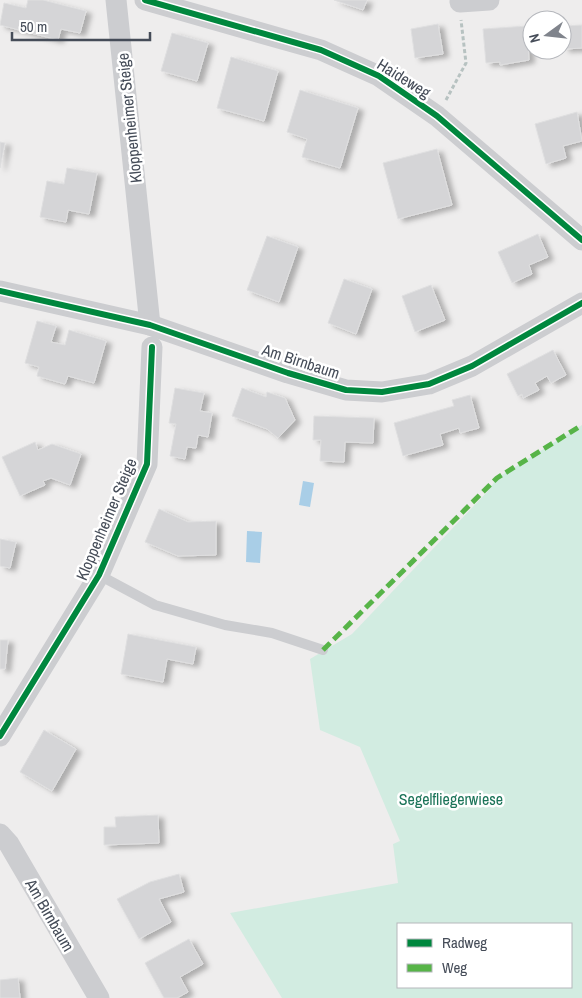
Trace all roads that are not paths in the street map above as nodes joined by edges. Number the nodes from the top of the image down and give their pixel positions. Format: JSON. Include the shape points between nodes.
{"nodes":[{"id":1,"x":116,"y":0,"type":"edge"},
{"id":2,"x":145,"y":0,"type":"edge"},
{"id":3,"x":490,"y":0,"type":"edge"},
{"id":4,"x":460,"y":2,"type":"road end"},
{"id":5,"x":582,"y":240,"type":"edge"},
{"id":6,"x":0,"y":291,"type":"edge"},
{"id":7,"x":582,"y":303,"type":"edge"},
{"id":8,"x":150,"y":325,"type":"junction"},
{"id":9,"x":152,"y":347,"type":"dead end"},
{"id":10,"x":99,"y":576,"type":"junction"},
{"id":11,"x":323,"y":650,"type":"dead end"},
{"id":12,"x":0,"y":736,"type":"edge"},
{"id":13,"x":0,"y":834,"type":"edge"},
{"id":14,"x":99,"y":998,"type":"edge"}],
"edges":[{"from":1,"to":8,"type":"street","name":"Kloppenheimer Steige"},
{"from":2,"to":5,"type":"street","name":"Haideweg","via":[[320,50],[379,76],[437,116]]},
{"from":3,"to":4,"type":"street"},
{"from":6,"to":8,"type":"street","name":"Am Birnbaum"},
{"from":7,"to":8,"type":"street","name":"Am Birnbaum","via":[[472,366],[429,384],[382,392],[346,390]]},
{"from":9,"to":10,"type":"street","name":"Kloppenheimer Steige","via":[[147,464]]},
{"from":10,"to":11,"type":"lane","via":[[155,605],[225,625],[272,633]]},
{"from":10,"to":12,"type":"street","name":"Kloppenheimer Steige"},
{"from":13,"to":14,"type":"street","name":"Am Birnbaum","via":[[9,844]]}]}
